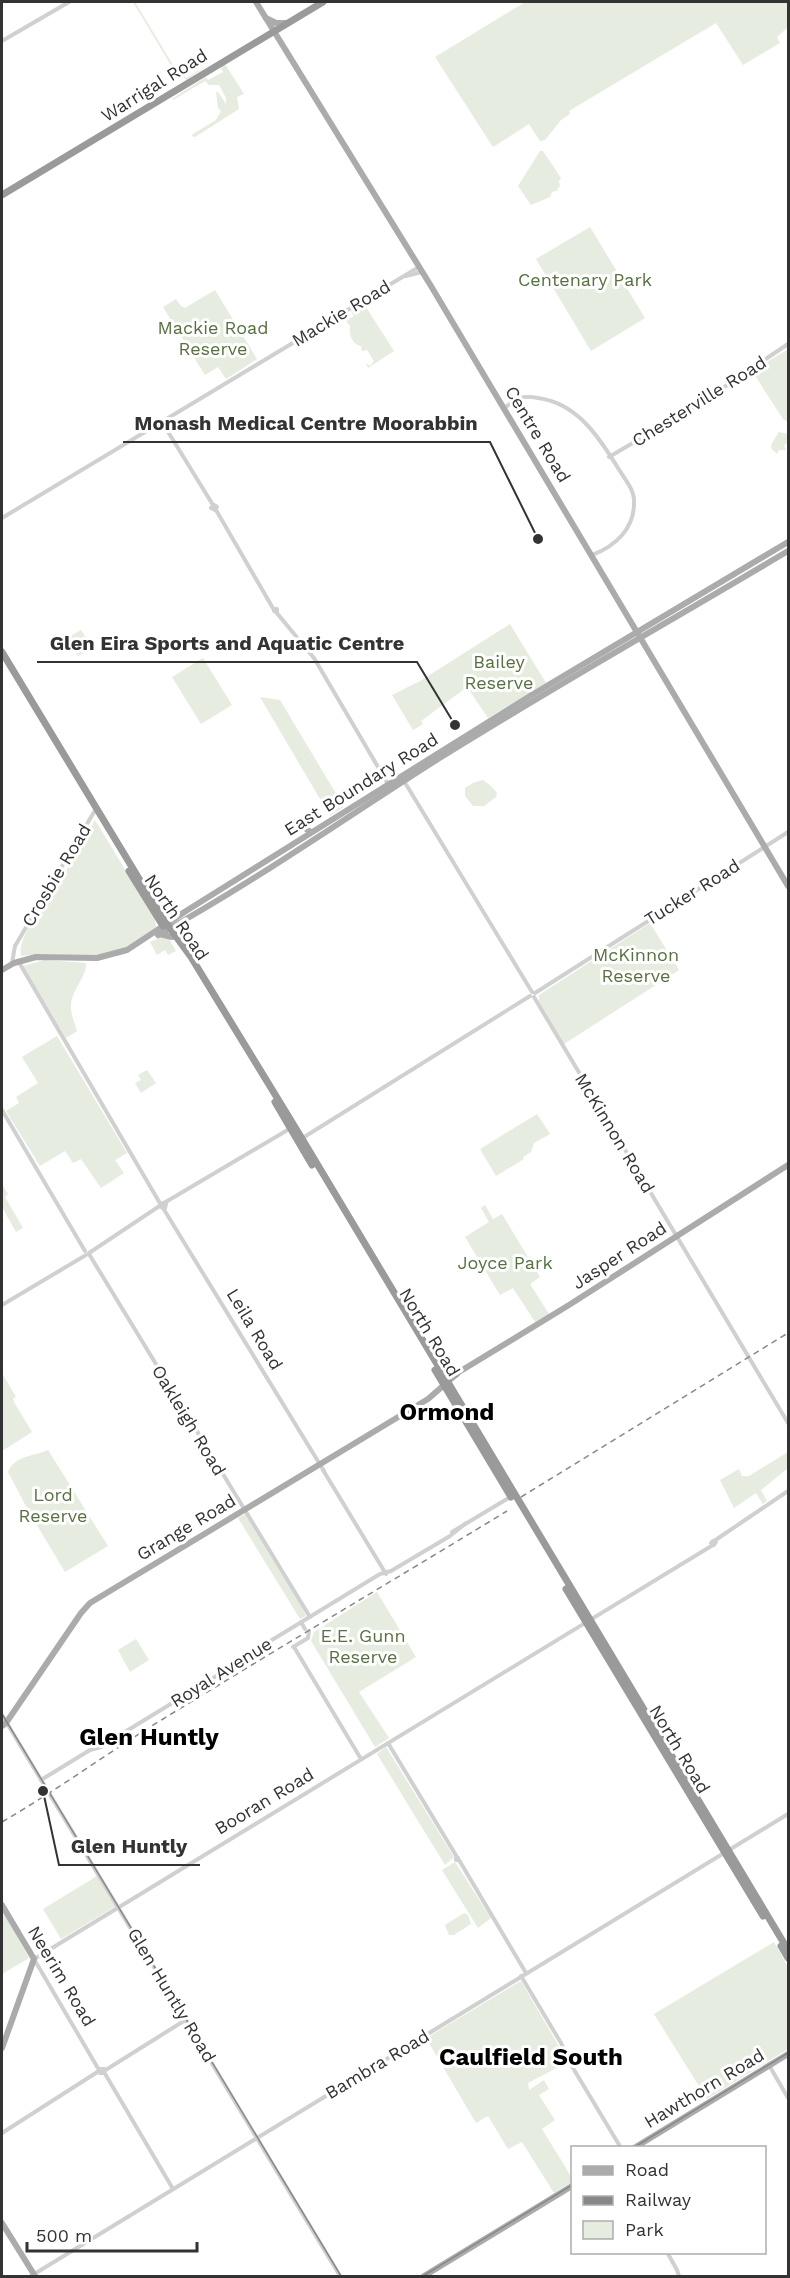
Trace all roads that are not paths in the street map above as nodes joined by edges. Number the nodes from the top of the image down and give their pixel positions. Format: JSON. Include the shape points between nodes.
{"nodes":[{"id":1,"x":67,"y":2,"type":"edge"},
{"id":2,"x":256,"y":2,"type":"edge"},
{"id":3,"x":323,"y":2,"type":"edge"},
{"id":4,"x":265,"y":18,"type":"junction"},
{"id":5,"x":285,"y":24,"type":"junction"},
{"id":6,"x":271,"y":28,"type":"junction"},
{"id":7,"x":263,"y":37,"type":"junction"},
{"id":8,"x":2,"y":41,"type":"edge"},
{"id":9,"x":280,"y":42,"type":"junction"},
{"id":10,"x":2,"y":195,"type":"edge"},
{"id":11,"x":421,"y":269,"type":"junction"},
{"id":12,"x":789,"y":346,"type":"edge"},
{"id":13,"x":504,"y":408,"type":"junction"},
{"id":14,"x":162,"y":422,"type":"junction"},
{"id":15,"x":610,"y":456,"type":"junction"},
{"id":16,"x":2,"y":518,"type":"edge"},
{"id":17,"x":789,"y":542,"type":"edge"},
{"id":18,"x":789,"y":551,"type":"edge"},
{"id":19,"x":592,"y":555,"type":"junction"},
{"id":20,"x":738,"y":576,"type":"junction"},
{"id":21,"x":654,"y":624,"type":"junction"},
{"id":22,"x":639,"y":634,"type":"junction"},
{"id":23,"x":633,"y":641,"type":"junction"},
{"id":24,"x":649,"y":651,"type":"junction"},
{"id":25,"x":2,"y":652,"type":"edge"},
{"id":26,"x":604,"y":652,"type":"junction"},
{"id":27,"x":612,"y":654,"type":"junction"},
{"id":28,"x":404,"y":781,"type":"junction"},
{"id":29,"x":392,"y":784,"type":"junction"},
{"id":30,"x":99,"y":814,"type":"junction"},
{"id":31,"x":295,"y":822,"type":"dead end"},
{"id":32,"x":300,"y":830,"type":"dead end"},
{"id":33,"x":311,"y":832,"type":"junction"},
{"id":34,"x":789,"y":832,"type":"edge"},
{"id":35,"x":290,"y":845,"type":"junction"},
{"id":36,"x":766,"y":846,"type":"junction"},
{"id":37,"x":789,"y":886,"type":"edge"},
{"id":38,"x":158,"y":919,"type":"junction"},
{"id":39,"x":169,"y":930,"type":"junction"},
{"id":40,"x":157,"y":933,"type":"junction"},
{"id":41,"x":14,"y":951,"type":"joint"},
{"id":42,"x":18,"y":963,"type":"junction"},
{"id":43,"x":2,"y":972,"type":"edge"},
{"id":44,"x":533,"y":994,"type":"junction"},
{"id":45,"x":2,"y":1110,"type":"edge"},
{"id":46,"x":292,"y":1127,"type":"junction"},
{"id":47,"x":300,"y":1140,"type":"junction"},
{"id":48,"x":789,"y":1165,"type":"edge"},
{"id":49,"x":317,"y":1168,"type":"junction"},
{"id":50,"x":164,"y":1206,"type":"junction"},
{"id":51,"x":676,"y":1236,"type":"junction"},
{"id":52,"x":87,"y":1252,"type":"junction"},
{"id":53,"x":2,"y":1305,"type":"edge"},
{"id":54,"x":441,"y":1370,"type":"junction"},
{"id":55,"x":464,"y":1370,"type":"junction"},
{"id":56,"x":456,"y":1374,"type":"junction"},
{"id":57,"x":447,"y":1385,"type":"junction"},
{"id":58,"x":789,"y":1423,"type":"edge"},
{"id":59,"x":320,"y":1464,"type":"junction"},
{"id":60,"x":789,"y":1491,"type":"edge"},
{"id":61,"x":512,"y":1495,"type":"junction"},
{"id":62,"x":244,"y":1510,"type":"junction"},
{"id":63,"x":387,"y":1573,"type":"junction"},
{"id":64,"x":310,"y":1617,"type":"junction"},
{"id":65,"x":589,"y":1621,"type":"junction"},
{"id":66,"x":302,"y":1622,"type":"junction"},
{"id":67,"x":2,"y":1715,"type":"edge"},
{"id":68,"x":4,"y":1724,"type":"edge"},
{"id":69,"x":387,"y":1744,"type":"junction"},
{"id":70,"x":362,"y":1759,"type":"junction"},
{"id":71,"x":41,"y":1780,"type":"junction"},
{"id":72,"x":789,"y":1814,"type":"edge"},
{"id":73,"x":726,"y":1852,"type":"junction"},
{"id":74,"x":737,"y":1870,"type":"junction"},
{"id":75,"x":2,"y":1905,"type":"edge"},
{"id":76,"x":118,"y":1907,"type":"junction"},
{"id":77,"x":789,"y":1950,"type":"edge"},
{"id":78,"x":789,"y":1958,"type":"edge"},
{"id":79,"x":34,"y":1959,"type":"junction"},
{"id":80,"x":526,"y":1973,"type":"junction"},
{"id":81,"x":521,"y":1976,"type":"junction"},
{"id":82,"x":187,"y":2019,"type":"junction"},
{"id":83,"x":2,"y":2048,"type":"edge"},
{"id":84,"x":789,"y":2054,"type":"edge"},
{"id":85,"x":768,"y":2066,"type":"junction"},
{"id":86,"x":102,"y":2071,"type":"junction"},
{"id":87,"x":789,"y":2098,"type":"edge"},
{"id":88,"x":2,"y":2133,"type":"edge"},
{"id":89,"x":257,"y":2137,"type":"junction"},
{"id":90,"x":620,"y":2146,"type":"edge"},
{"id":91,"x":637,"y":2146,"type":"edge"},
{"id":92,"x":571,"y":2187,"type":"edge"},
{"id":93,"x":173,"y":2188,"type":"junction"},
{"id":94,"x":2,"y":2223,"type":"edge"},
{"id":95,"x":668,"y":2254,"type":"edge"},
{"id":96,"x":33,"y":2276,"type":"edge"},
{"id":97,"x":678,"y":2276,"type":"edge"},
{"id":98,"x":340,"y":2277,"type":"edge"},
{"id":99,"x":424,"y":2277,"type":"edge"}],
"edges":[{"from":1,"to":8,"type":"street"},
{"from":2,"to":4,"type":"main road","name":"Centre Road"},
{"from":3,"to":5,"type":"highway","name":"Warrigal Road"},
{"from":4,"to":5,"type":"main road"},
{"from":4,"to":6,"type":"main road","name":"Centre Road"},
{"from":5,"to":6,"type":"highway","name":"Warrigal Road"},
{"from":5,"to":9,"type":"main road","via":[[279,32]]},
{"from":6,"to":7,"type":"highway","name":"Warrigal Road"},
{"from":6,"to":9,"type":"main road","name":"Centre Road"},
{"from":7,"to":9,"type":"main road"},
{"from":7,"to":10,"type":"highway","name":"Warrigal Road"},
{"from":9,"to":11,"type":"main road","name":"Centre Road"},
{"from":11,"to":13,"type":"main road","name":"Centre Road"},
{"from":11,"to":14,"type":"street","name":"Mackie Road"},
{"from":12,"to":15,"type":"street","name":"Chesterville Road","via":[[699,405]]},
{"from":13,"to":15,"type":"street","via":[[520,398],[530,398],[571,411]]},
{"from":13,"to":19,"type":"main road","name":"Centre Road"},
{"from":14,"to":16,"type":"street","name":"Mackie Road"},
{"from":14,"to":29,"type":"street","via":[[276,610],[314,658]]},
{"from":15,"to":19,"type":"street","via":[[634,499],[628,528],[620,538]]},
{"from":17,"to":20,"type":"main road","name":"East Boundary Road"},
{"from":18,"to":20,"type":"main road","name":"East Boundary Road"},
{"from":19,"to":22,"type":"main road","name":"Centre Road"},
{"from":20,"to":21,"type":"main road","name":"East Boundary Road"},
{"from":20,"to":21,"type":"main road","name":"East Boundary Road","via":[[668,621],[661,619]]},
{"from":21,"to":22,"type":"main road","name":"East Boundary Road"},
{"from":22,"to":23,"type":"main road","name":"East Boundary Road"},
{"from":22,"to":24,"type":"main road","name":"Centre Road"},
{"from":22,"to":26,"type":"main road","name":"East Boundary Road"},
{"from":23,"to":24,"type":"main road"},
{"from":23,"to":27,"type":"main road","name":"East Boundary Road"},
{"from":24,"to":36,"type":"main road","name":"Centre Road"},
{"from":25,"to":30,"type":"highway","name":"North Road"},
{"from":26,"to":27,"type":"main road"},
{"from":26,"to":29,"type":"main road","name":"East Boundary Road"},
{"from":27,"to":28,"type":"main road","name":"East Boundary Road"},
{"from":28,"to":29,"type":"main road"},
{"from":28,"to":44,"type":"street","name":"McKinnon Road"},
{"from":29,"to":33,"type":"main road","name":"East Boundary Road"},
{"from":29,"to":39,"type":"main road","name":"East Boundary Road"},
{"from":30,"to":38,"type":"highway","name":"North Road"},
{"from":30,"to":39,"type":"highway","name":"North Road"},
{"from":30,"to":41,"type":"street","name":"Crosbie Road","via":[[94,812]]},
{"from":31,"to":33,"type":"main road"},
{"from":32,"to":35,"type":"main road"},
{"from":33,"to":35,"type":"main road","name":"East Boundary Road"},
{"from":34,"to":36,"type":"street","name":"Tucker Road"},
{"from":35,"to":39,"type":"main road","name":"East Boundary Road"},
{"from":36,"to":37,"type":"main road","name":"Centre Road"},
{"from":36,"to":44,"type":"street","name":"Tucker Road"},
{"from":38,"to":39,"type":"highway","name":"North Road"},
{"from":38,"to":40,"type":"main road"},
{"from":39,"to":40,"type":"main road"},
{"from":39,"to":46,"type":"highway","name":"North Road"},
{"from":40,"to":42,"type":"main road","via":[[128,952],[108,959],[41,958]]},
{"from":41,"to":42,"type":"street","name":"Leila Road"},
{"from":42,"to":43,"type":"main road"},
{"from":42,"to":50,"type":"street","name":"Leila Road"},
{"from":44,"to":47,"type":"street","name":"Tucker Road"},
{"from":44,"to":51,"type":"street","name":"McKinnon Road"},
{"from":45,"to":52,"type":"street","name":"Oakleigh Road"},
{"from":46,"to":47,"type":"highway","name":"North Road"},
{"from":46,"to":50,"type":"street"},
{"from":47,"to":49,"type":"highway","name":"North Road"},
{"from":48,"to":51,"type":"main road","name":"Jasper Road"},
{"from":49,"to":54,"type":"highway","name":"North Road"},
{"from":49,"to":57,"type":"highway","name":"North Road"},
{"from":50,"to":52,"type":"street"},
{"from":50,"to":59,"type":"street","name":"Leila Road"},
{"from":51,"to":55,"type":"main road","name":"Jasper Road"},
{"from":51,"to":58,"type":"street","name":"McKinnon Road"},
{"from":52,"to":53,"type":"street"},
{"from":52,"to":62,"type":"street","name":"Oakleigh Road"},
{"from":54,"to":56,"type":"highway"},
{"from":54,"to":57,"type":"highway","name":"North Road"},
{"from":55,"to":56,"type":"main road","name":"Jasper Road"},
{"from":55,"to":57,"type":"main road","name":"Jasper Road"},
{"from":56,"to":57,"type":"main road","name":"Jasper Road"},
{"from":57,"to":59,"type":"main road","name":"Grange Road"},
{"from":57,"to":61,"type":"highway","name":"North Road"},
{"from":59,"to":62,"type":"main road","name":"Grange Road"},
{"from":59,"to":63,"type":"street","name":"Leila Road"},
{"from":60,"to":65,"type":"street","name":"Booran Road"},
{"from":61,"to":63,"type":"street","name":"Royal Avenue"},
{"from":61,"to":65,"type":"highway","name":"North Road"},
{"from":62,"to":64,"type":"street","name":"Oakleigh Road"},
{"from":62,"to":68,"type":"main road","name":"Grange Road","via":[[86,1606]]},
{"from":63,"to":64,"type":"street","name":"Royal Avenue"},
{"from":64,"to":66,"type":"street","name":"Royal Avenue"},
{"from":65,"to":69,"type":"street","name":"Booran Road"},
{"from":65,"to":73,"type":"highway","name":"North Road"},
{"from":66,"to":70,"type":"street","via":[[307,1630],[306,1640],[293,1647]]},
{"from":66,"to":71,"type":"street","name":"Royal Avenue"},
{"from":67,"to":68,"type":"street","name":"Glen Huntly Road"},
{"from":68,"to":71,"type":"street","name":"Glen Huntly Road"},
{"from":69,"to":70,"type":"street","name":"Booran Road"},
{"from":69,"to":80,"type":"street"},
{"from":70,"to":76,"type":"street","name":"Booran Road"},
{"from":71,"to":76,"type":"street","name":"Glen Huntly Road"},
{"from":72,"to":73,"type":"street","name":"Bambra Road"},
{"from":73,"to":74,"type":"highway","name":"North Road"},
{"from":73,"to":80,"type":"street","name":"Bambra Road"},
{"from":74,"to":77,"type":"highway","name":"North Road"},
{"from":74,"to":78,"type":"highway","name":"North Road"},
{"from":75,"to":79,"type":"main road","name":"Neerim Road"},
{"from":76,"to":79,"type":"street","name":"Booran Road"},
{"from":76,"to":82,"type":"street","name":"Glen Huntly Road"},
{"from":79,"to":83,"type":"main road"},
{"from":79,"to":86,"type":"street","name":"Neerim Road"},
{"from":80,"to":81,"type":"street","name":"Bambra Road"},
{"from":81,"to":89,"type":"street","name":"Bambra Road"},
{"from":81,"to":90,"type":"street"},
{"from":82,"to":86,"type":"street"},
{"from":82,"to":89,"type":"street","name":"Glen Huntly Road"},
{"from":84,"to":85,"type":"main road","name":"Hawthorn Road"},
{"from":85,"to":87,"type":"street"},
{"from":85,"to":91,"type":"main road","name":"Hawthorn Road"},
{"from":86,"to":88,"type":"street"},
{"from":86,"to":93,"type":"street","name":"Neerim Road"},
{"from":89,"to":93,"type":"street","name":"Bambra Road"},
{"from":89,"to":98,"type":"street","name":"Glen Huntly Road"},
{"from":92,"to":99,"type":"main road"},
{"from":93,"to":96,"type":"street","name":"Bambra Road"},
{"from":94,"to":96,"type":"main road"},
{"from":95,"to":97,"type":"street"}]}
